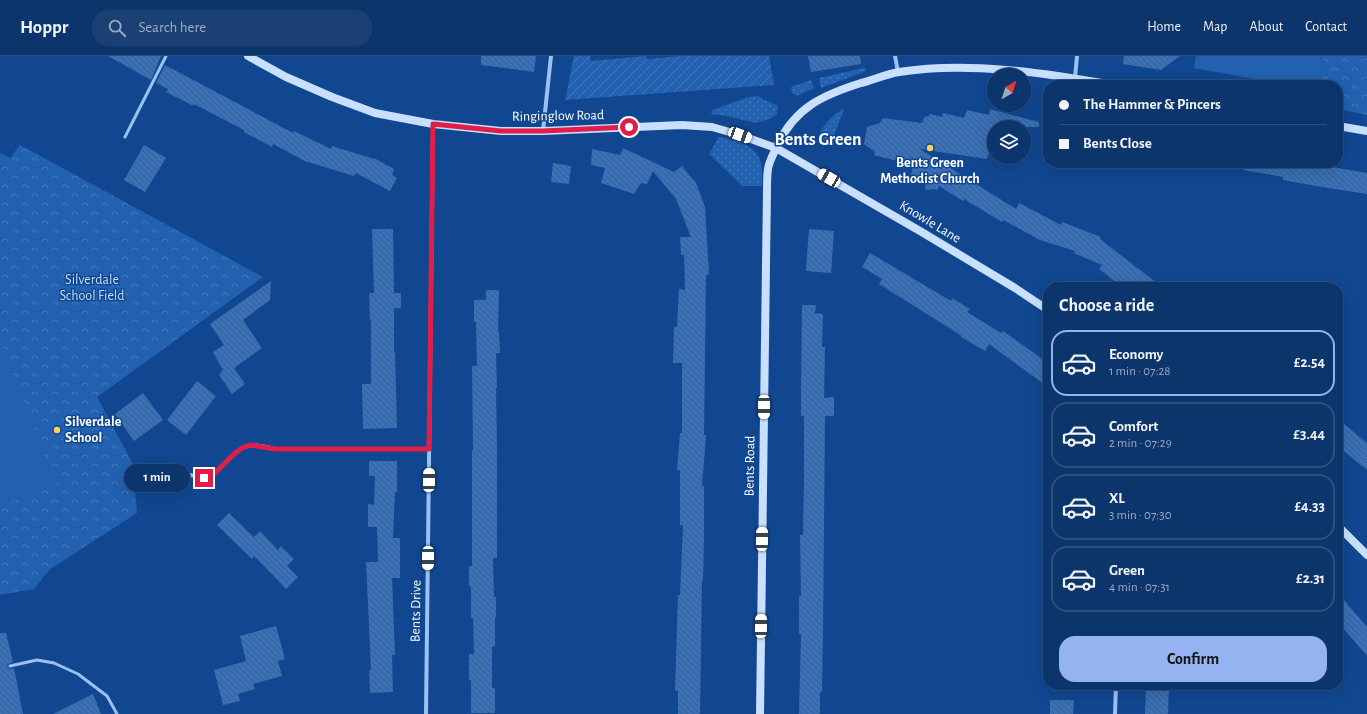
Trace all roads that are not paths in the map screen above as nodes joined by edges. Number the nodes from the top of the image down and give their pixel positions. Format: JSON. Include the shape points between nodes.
{"nodes":[{"id":1,"x":166,"y":56,"type":"edge"},
{"id":2,"x":248,"y":56,"type":"edge"},
{"id":3,"x":550,"y":56,"type":"edge"},
{"id":4,"x":895,"y":56,"type":"edge"},
{"id":5,"x":1077,"y":56,"type":"edge"},
{"id":6,"x":898,"y":72,"type":"junction"},
{"id":7,"x":1075,"y":78,"type":"junction"},
{"id":8,"x":1086,"y":80,"type":"edge"},
{"id":9,"x":433,"y":124,"type":"junction"},
{"id":10,"x":1343,"y":127,"type":"edge"},
{"id":11,"x":543,"y":131,"type":"junction"},
{"id":12,"x":1367,"y":131,"type":"edge"},
{"id":13,"x":124,"y":137,"type":"dead end"},
{"id":14,"x":776,"y":148,"type":"junction"},
{"id":15,"x":1043,"y":307,"type":"edge"},
{"id":16,"x":429,"y":449,"type":"junction"},
{"id":17,"x":172,"y":475,"type":"dead end"},
{"id":18,"x":1343,"y":531,"type":"edge"},
{"id":19,"x":1367,"y":555,"type":"edge"},
{"id":20,"x":10,"y":666,"type":"dead end"},
{"id":21,"x":1116,"y":690,"type":"edge"},
{"id":22,"x":117,"y":714,"type":"edge"},
{"id":23,"x":426,"y":714,"type":"edge"},
{"id":24,"x":760,"y":714,"type":"edge"},
{"id":25,"x":1115,"y":714,"type":"edge"}],
"edges":[{"from":1,"to":13,"type":"lane"},
{"from":2,"to":9,"type":"street","name":"Ringinglow Road","via":[[286,77],[375,113]]},
{"from":3,"to":11,"type":"street"},
{"from":4,"to":6,"type":"street"},
{"from":5,"to":7,"type":"street"},
{"from":6,"to":7,"type":"street","via":[[972,67]]},
{"from":6,"to":14,"type":"street","via":[[822,97],[799,113],[785,130]]},
{"from":7,"to":8,"type":"street"},
{"from":9,"to":11,"type":"street","name":"Ringinglow Road","via":[[501,131]]},
{"from":9,"to":16,"type":"street","name":"Bents Drive"},
{"from":10,"to":12,"type":"street"},
{"from":11,"to":14,"type":"street","name":"Ringinglow Road","via":[[712,127]]},
{"from":14,"to":15,"type":"street","name":"Knowle Lane","via":[[920,231]]},
{"from":14,"to":24,"type":"street","name":"Bents Road","via":[[768,167],[767,190]]},
{"from":16,"to":17,"type":"street","via":[[275,449],[250,445],[233,455],[212,476],[204,478],[178,471]]},
{"from":16,"to":23,"type":"street","name":"Bents Drive"},
{"from":18,"to":19,"type":"street"},
{"from":20,"to":22,"type":"lane","via":[[37,660],[54,663],[78,674],[107,696]]},
{"from":21,"to":25,"type":"street"}]}
